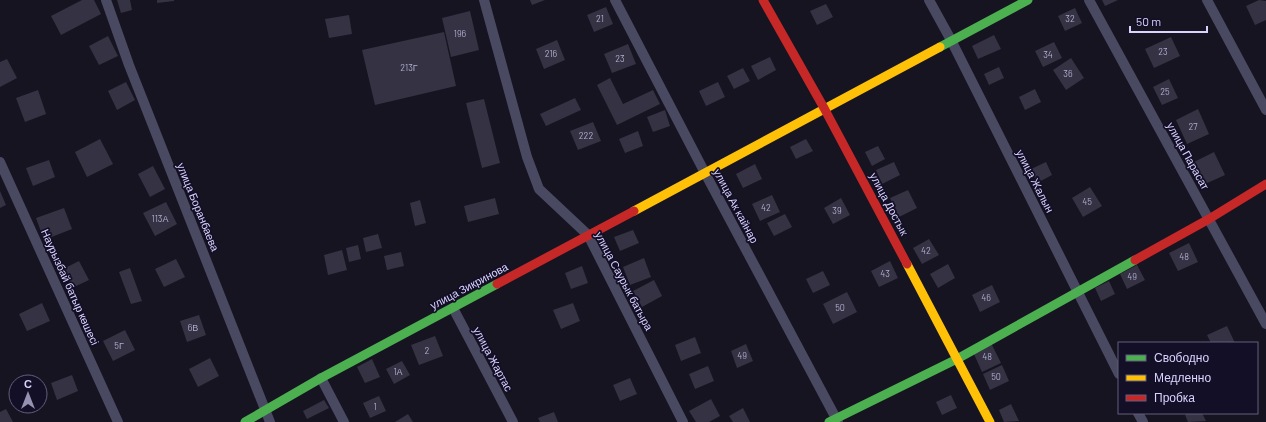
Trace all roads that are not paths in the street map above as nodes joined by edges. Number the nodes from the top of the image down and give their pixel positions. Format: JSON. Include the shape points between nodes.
{"nodes":[{"id":1,"x":106,"y":0,"type":"edge"},
{"id":2,"x":484,"y":0,"type":"edge"},
{"id":3,"x":615,"y":0,"type":"edge"},
{"id":4,"x":763,"y":0,"type":"edge"},
{"id":5,"x":929,"y":0,"type":"edge"},
{"id":6,"x":1028,"y":0,"type":"edge"},
{"id":7,"x":1089,"y":0,"type":"edge"},
{"id":8,"x":1207,"y":0,"type":"edge"},
{"id":9,"x":951,"y":40,"type":"junction"},
{"id":10,"x":824,"y":108,"type":"junction"},
{"id":11,"x":1266,"y":110,"type":"edge"},
{"id":12,"x":0,"y":162,"type":"edge"},
{"id":13,"x":705,"y":173,"type":"junction"},
{"id":14,"x":1266,"y":184,"type":"edge"},
{"id":15,"x":1209,"y":219,"type":"junction"},
{"id":16,"x":588,"y":235,"type":"junction"},
{"id":17,"x":1077,"y":291,"type":"junction"},
{"id":18,"x":453,"y":308,"type":"junction"},
{"id":19,"x":1266,"y":324,"type":"edge"},
{"id":20,"x":957,"y":359,"type":"junction"},
{"id":21,"x":1118,"y":372,"type":"edge"},
{"id":22,"x":321,"y":378,"type":"junction"},
{"id":23,"x":266,"y":410,"type":"junction"},
{"id":24,"x":834,"y":421,"type":"edge"},
{"id":25,"x":118,"y":422,"type":"edge"},
{"id":26,"x":245,"y":422,"type":"edge"},
{"id":27,"x":270,"y":422,"type":"edge"},
{"id":28,"x":344,"y":422,"type":"edge"},
{"id":29,"x":512,"y":422,"type":"edge"},
{"id":30,"x":684,"y":422,"type":"edge"},
{"id":31,"x":990,"y":422,"type":"edge"}],
"edges":[{"from":1,"to":23,"type":"street","name":"улица Боранбаева","via":[[129,65]]},
{"from":2,"to":16,"type":"street","name":"улица Саурык батыра","via":[[527,157],[539,189]]},
{"from":3,"to":13,"type":"street","name":"улица Ак кайнар"},
{"from":4,"to":10,"type":"street","name":"улица Достык"},
{"from":5,"to":9,"type":"street","name":"улица Жалын"},
{"from":6,"to":9,"type":"street","name":"улица Зикринова"},
{"from":7,"to":15,"type":"street","name":"улица Парасат"},
{"from":8,"to":11,"type":"street"},
{"from":9,"to":10,"type":"street","name":"улица Зикринова"},
{"from":9,"to":17,"type":"street","name":"улица Жалын"},
{"from":10,"to":13,"type":"street","name":"улица Зикринова"},
{"from":10,"to":20,"type":"street","name":"улица Достык"},
{"from":12,"to":25,"type":"street","name":"Наурызбай батыр көшесі"},
{"from":13,"to":16,"type":"street","name":"улица Зикринова"},
{"from":13,"to":24,"type":"street","name":"улица Ак кайнар"},
{"from":14,"to":15,"type":"street"},
{"from":15,"to":17,"type":"street"},
{"from":15,"to":19,"type":"street","name":"улица Парасат"},
{"from":16,"to":18,"type":"street","name":"улица Зикринова"},
{"from":16,"to":30,"type":"street","name":"улица Саурык батыра"},
{"from":17,"to":20,"type":"street"},
{"from":17,"to":21,"type":"street","name":"улица Жалын"},
{"from":18,"to":22,"type":"street","name":"улица Зикринова"},
{"from":18,"to":29,"type":"street","name":"улица Жартас"},
{"from":20,"to":24,"type":"street"},
{"from":20,"to":31,"type":"street","name":"улица Достык"},
{"from":22,"to":23,"type":"street","name":"улица Зикринова"},
{"from":22,"to":28,"type":"street"},
{"from":23,"to":26,"type":"street","name":"улица Зикринова"},
{"from":23,"to":27,"type":"street","name":"улица Боранбаева"}]}
